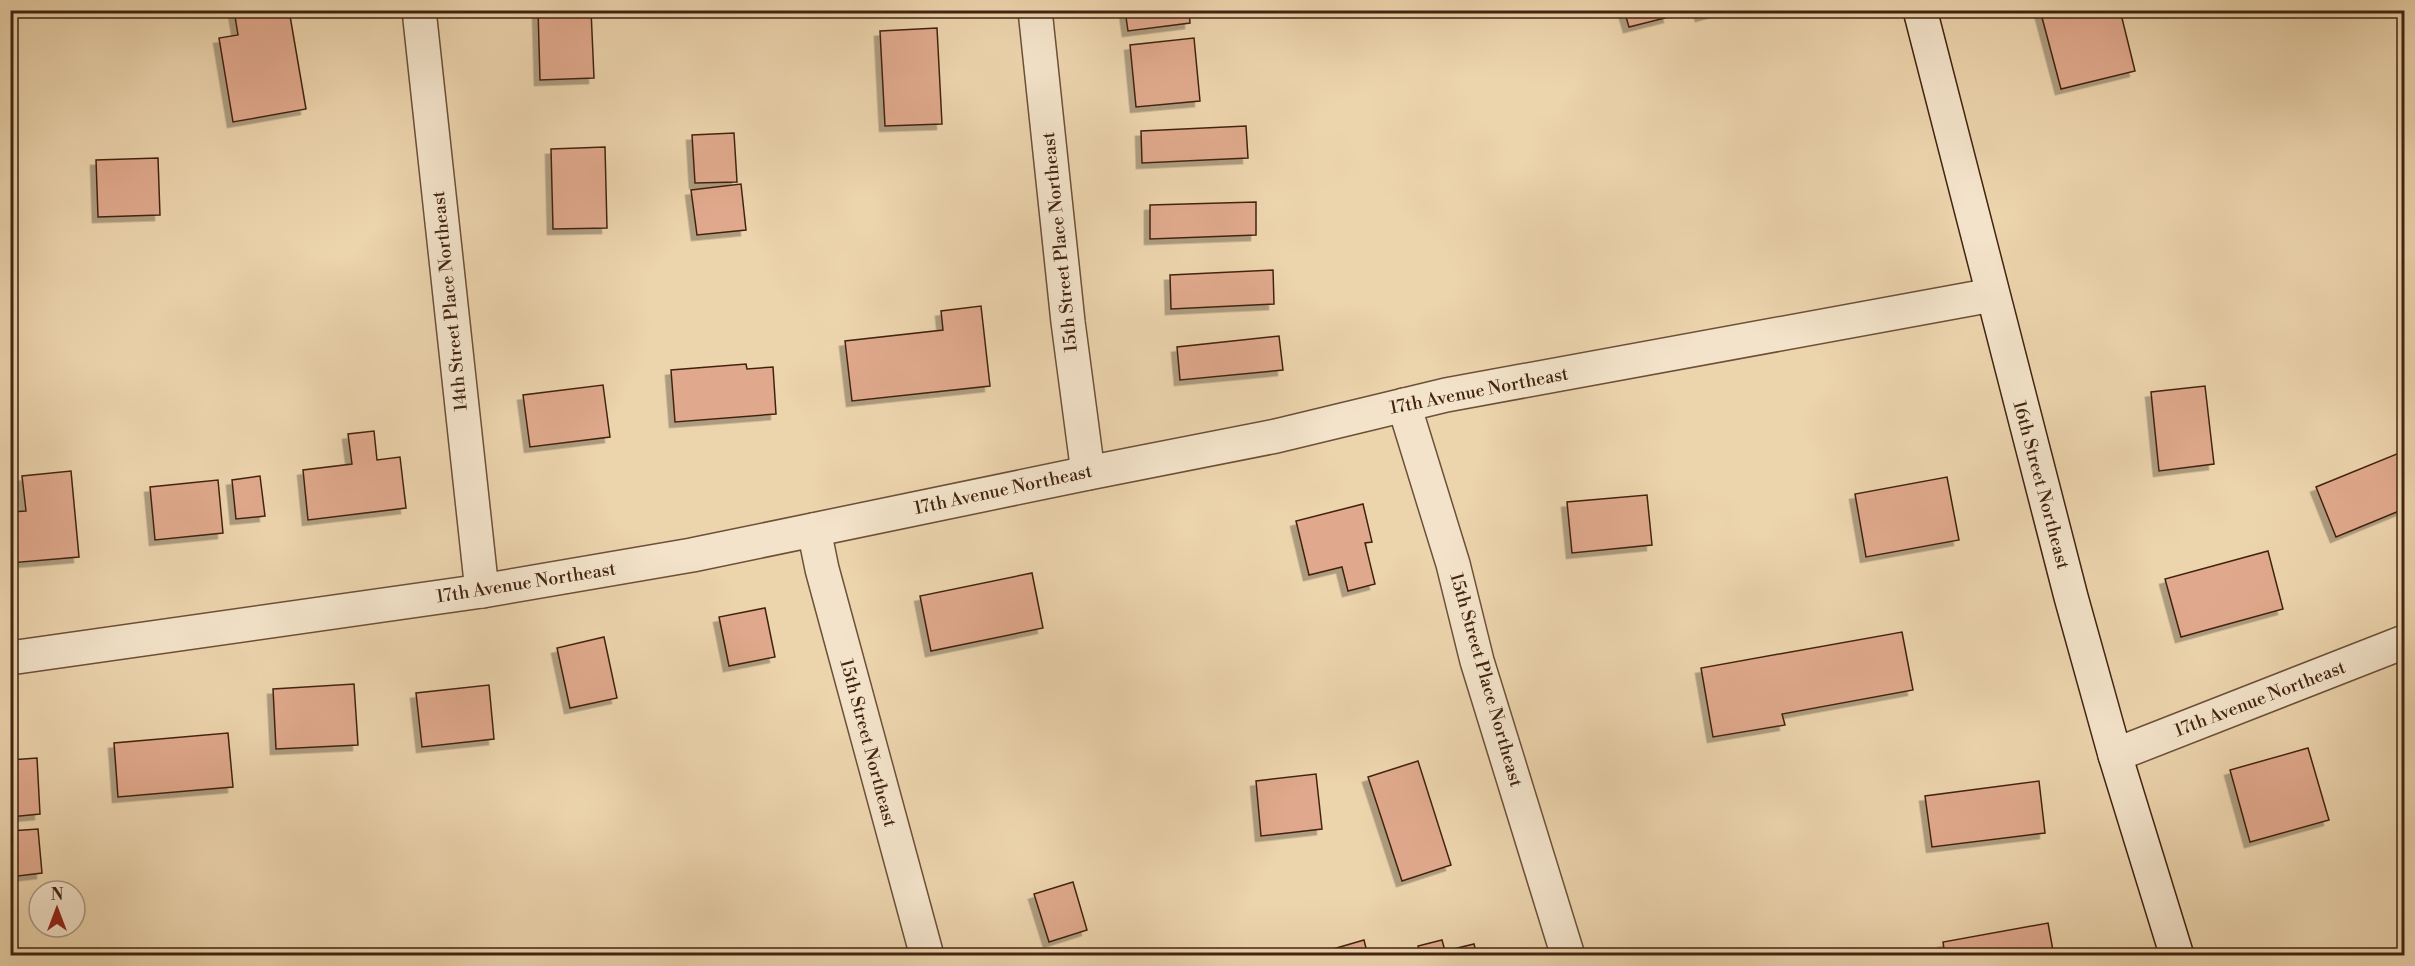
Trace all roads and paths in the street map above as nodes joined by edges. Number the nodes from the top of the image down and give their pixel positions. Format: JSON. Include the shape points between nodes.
{"nodes":[{"id":1,"x":419,"y":10,"type":"edge"},
{"id":2,"x":1035,"y":10,"type":"edge"},
{"id":3,"x":1920,"y":10,"type":"edge"},
{"id":4,"x":1992,"y":296,"type":"junction"},
{"id":5,"x":1404,"y":405,"type":"junction"},
{"id":6,"x":1088,"y":472,"type":"junction"},
{"id":7,"x":814,"y":530,"type":"junction"},
{"id":8,"x":482,"y":591,"type":"junction"},
{"id":9,"x":2404,"y":642,"type":"edge"},
{"id":10,"x":10,"y":658,"type":"edge"},
{"id":11,"x":2115,"y":755,"type":"junction"},
{"id":12,"x":927,"y":956,"type":"edge"},
{"id":13,"x":1568,"y":956,"type":"edge"},
{"id":14,"x":2178,"y":956,"type":"edge"}],
"edges":[{"from":1,"to":8,"type":"street","name":"14th Street Place Northeast"},
{"from":2,"to":6,"type":"street","name":"15th Street Place Northeast"},
{"from":3,"to":4,"type":"street","name":"16th Street Northeast"},
{"from":4,"to":5,"type":"street","name":"17th Avenue Northeast"},
{"from":4,"to":11,"type":"street","name":"16th Street Northeast"},
{"from":5,"to":6,"type":"street","name":"17th Avenue Northeast","via":[[1276,436]]},
{"from":5,"to":13,"type":"street","name":"15th Street Place Northeast"},
{"from":6,"to":7,"type":"street","name":"17th Avenue Northeast"},
{"from":7,"to":8,"type":"street","name":"17th Avenue Northeast"},
{"from":7,"to":12,"type":"street","name":"15th Street Northeast"},
{"from":8,"to":10,"type":"street","name":"17th Avenue Northeast"},
{"from":9,"to":11,"type":"street","name":"17th Avenue Northeast"},
{"from":11,"to":14,"type":"street","name":"16th Street Northeast"}]}
